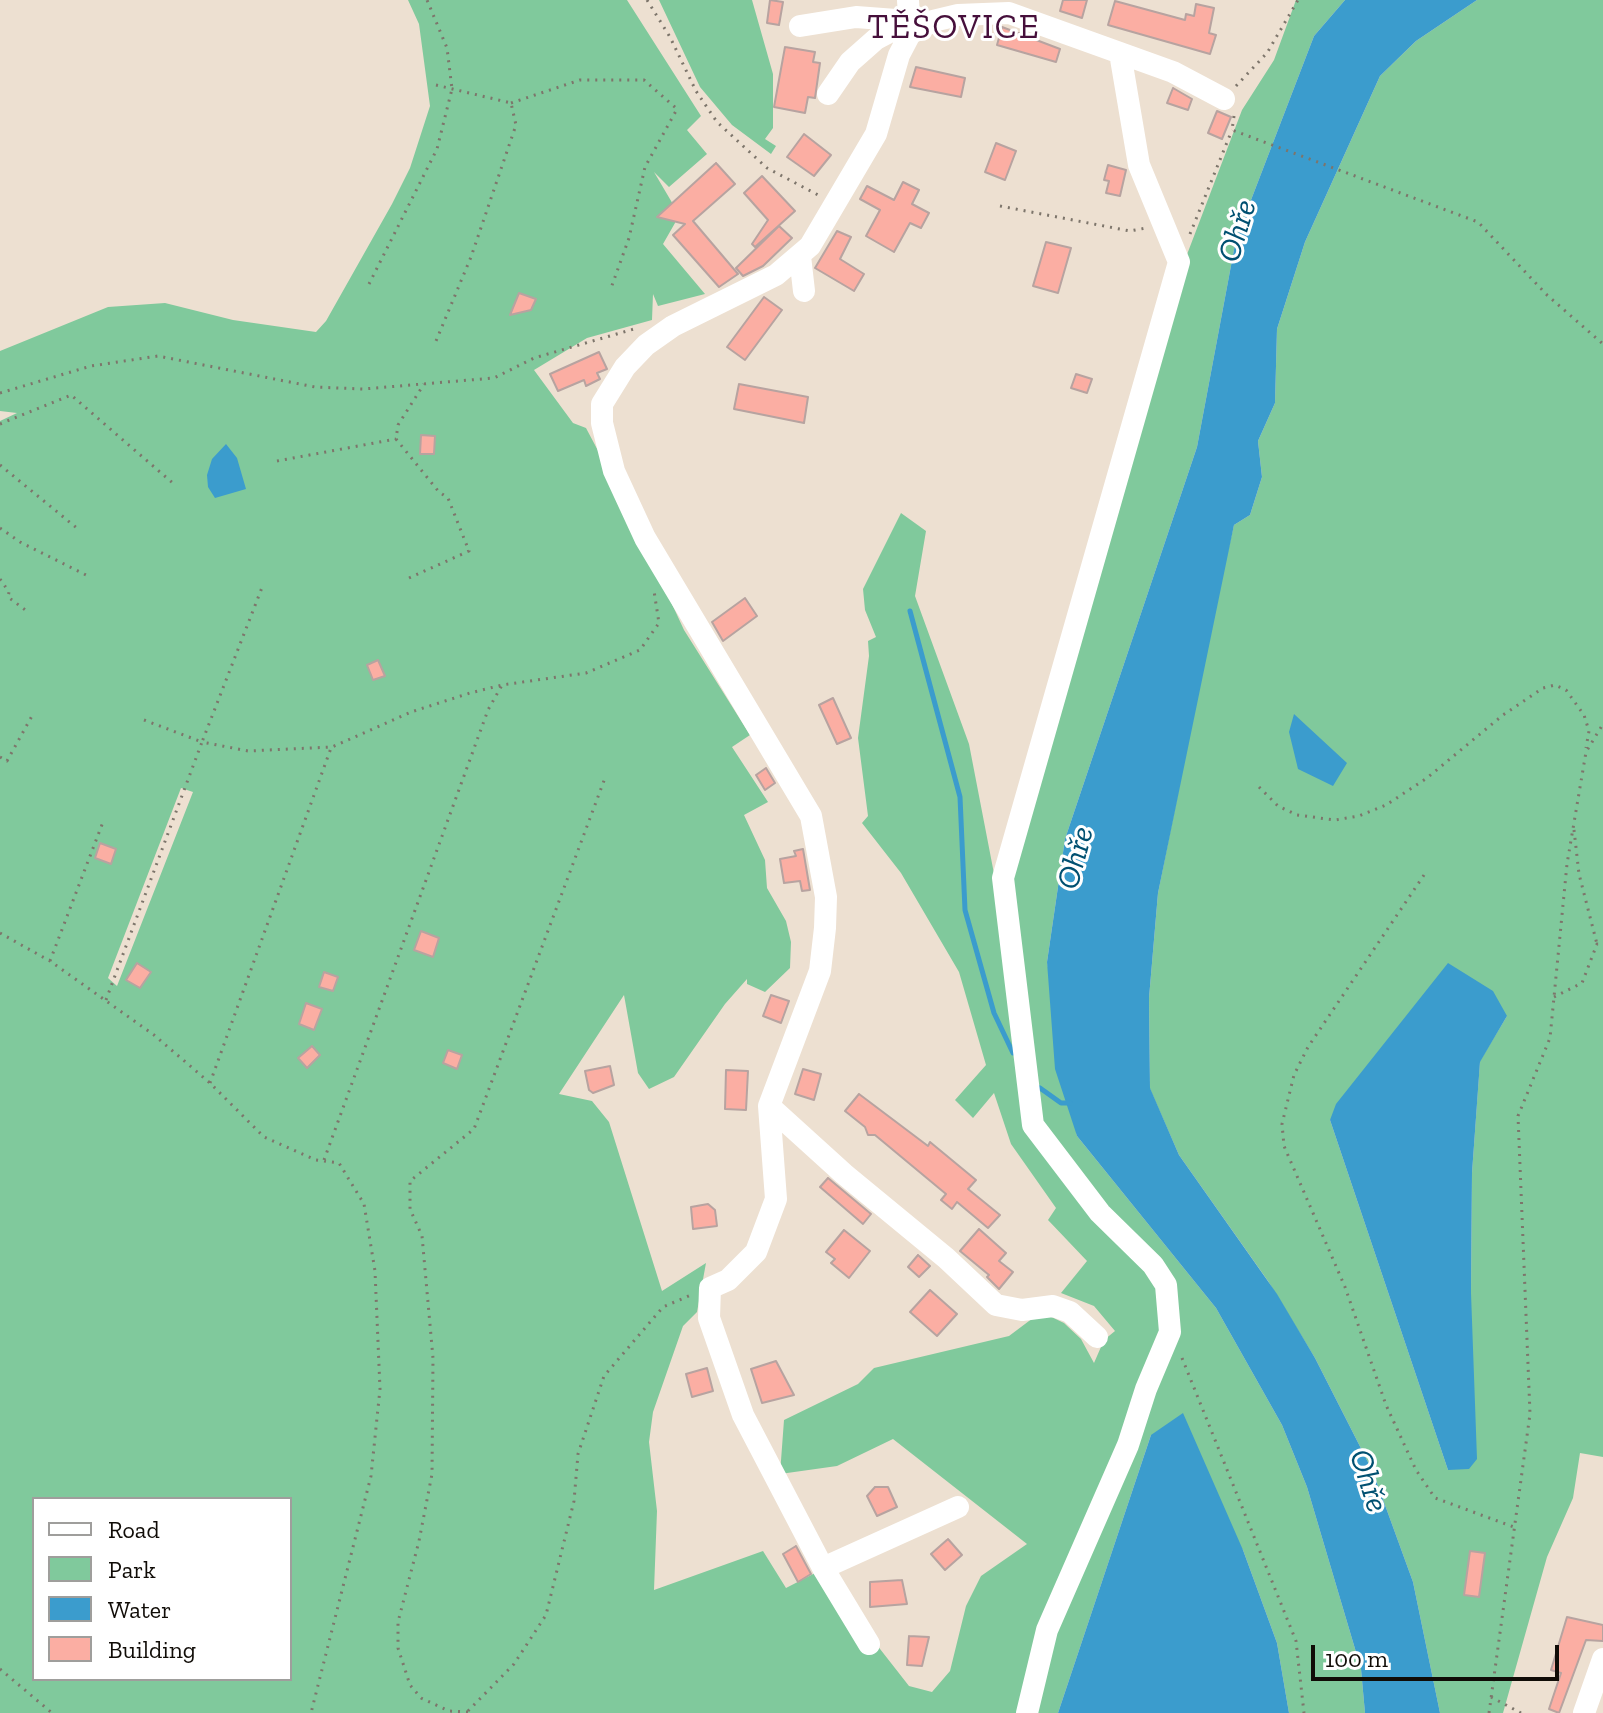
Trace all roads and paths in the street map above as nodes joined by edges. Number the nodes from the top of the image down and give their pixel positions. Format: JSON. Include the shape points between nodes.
{"nodes":[{"id":1,"x":427,"y":0,"type":"edge"},
{"id":2,"x":647,"y":0,"type":"edge"},
{"id":3,"x":940,"y":0,"type":"edge"},
{"id":4,"x":1031,"y":0,"type":"edge"},
{"id":5,"x":1298,"y":0,"type":"edge"},
{"id":6,"x":1009,"y":13,"type":"junction"},
{"id":7,"x":958,"y":15,"type":"junction"},
{"id":8,"x":910,"y":18,"type":"edge"},
{"id":9,"x":800,"y":26,"type":"dead end"},
{"id":10,"x":1120,"y":53,"type":"junction"},
{"id":11,"x":436,"y":85,"type":"dead end"},
{"id":12,"x":452,"y":89,"type":"junction"},
{"id":13,"x":828,"y":94,"type":"dead end"},
{"id":14,"x":1224,"y":99,"type":"junction"},
{"id":15,"x":511,"y":103,"type":"junction"},
{"id":16,"x":1232,"y":130,"type":"junction"},
{"id":17,"x":834,"y":204,"type":"junction"},
{"id":18,"x":1000,"y":206,"type":"dead end"},
{"id":19,"x":1166,"y":225,"type":"junction"},
{"id":20,"x":800,"y":256,"type":"junction"},
{"id":21,"x":1179,"y":262,"type":"junction"},
{"id":22,"x":369,"y":284,"type":"dead end"},
{"id":23,"x":610,"y":291,"type":"dead end"},
{"id":24,"x":804,"y":291,"type":"dead end"},
{"id":25,"x":635,"y":329,"type":"dead end"},
{"id":26,"x":436,"y":341,"type":"dead end"},
{"id":27,"x":1603,"y":344,"type":"edge"},
{"id":28,"x":424,"y":384,"type":"junction"},
{"id":29,"x":0,"y":393,"type":"edge"},
{"id":30,"x":0,"y":424,"type":"edge"},
{"id":31,"x":396,"y":439,"type":"junction"},
{"id":32,"x":277,"y":461,"type":"dead end"},
{"id":33,"x":0,"y":465,"type":"edge"},
{"id":34,"x":175,"y":485,"type":"dead end"},
{"id":35,"x":0,"y":528,"type":"edge"},
{"id":36,"x":78,"y":529,"type":"dead end"},
{"id":37,"x":88,"y":576,"type":"dead end"},
{"id":38,"x":409,"y":578,"type":"dead end"},
{"id":39,"x":0,"y":579,"type":"edge"},
{"id":40,"x":652,"y":580,"type":"dead end"},
{"id":41,"x":263,"y":585,"type":"dead end"},
{"id":42,"x":28,"y":612,"type":"dead end"},
{"id":43,"x":502,"y":685,"type":"junction"},
{"id":44,"x":32,"y":716,"type":"dead end"},
{"id":45,"x":144,"y":720,"type":"dead end"},
{"id":46,"x":1603,"y":724,"type":"edge"},
{"id":47,"x":202,"y":742,"type":"junction"},
{"id":48,"x":332,"y":747,"type":"junction"},
{"id":49,"x":1586,"y":752,"type":"junction"},
{"id":50,"x":0,"y":757,"type":"edge"},
{"id":51,"x":605,"y":778,"type":"dead end"},
{"id":52,"x":1259,"y":787,"type":"dead end"},
{"id":53,"x":103,"y":822,"type":"dead end"},
{"id":54,"x":1573,"y":826,"type":"junction"},
{"id":55,"x":1424,"y":875,"type":"dead end"},
{"id":56,"x":0,"y":933,"type":"edge"},
{"id":57,"x":1597,"y":944,"type":"junction"},
{"id":58,"x":1603,"y":946,"type":"edge"},
{"id":59,"x":50,"y":961,"type":"junction"},
{"id":60,"x":1554,"y":997,"type":"junction"},
{"id":61,"x":106,"y":1000,"type":"junction"},
{"id":62,"x":210,"y":1083,"type":"junction"},
{"id":63,"x":769,"y":1106,"type":"junction"},
{"id":64,"x":323,"y":1161,"type":"junction"},
{"id":65,"x":710,"y":1288,"type":"junction"},
{"id":66,"x":1170,"y":1332,"type":"junction"},
{"id":67,"x":1097,"y":1337,"type":"dead end"},
{"id":68,"x":958,"y":1507,"type":"dead end"},
{"id":69,"x":1514,"y":1527,"type":"junction"},
{"id":70,"x":823,"y":1568,"type":"junction"},
{"id":71,"x":869,"y":1644,"type":"dead end"},
{"id":72,"x":1603,"y":1659,"type":"edge"},
{"id":73,"x":0,"y":1669,"type":"edge"},
{"id":74,"x":1491,"y":1697,"type":"junction"},
{"id":75,"x":467,"y":1712,"type":"edge"},
{"id":76,"x":52,"y":1713,"type":"edge"},
{"id":77,"x":311,"y":1713,"type":"edge"},
{"id":78,"x":1027,"y":1713,"type":"edge"},
{"id":79,"x":1304,"y":1713,"type":"edge"},
{"id":80,"x":1489,"y":1713,"type":"edge"},
{"id":81,"x":1521,"y":1713,"type":"edge"},
{"id":82,"x":1584,"y":1713,"type":"edge"}],
"edges":[{"from":1,"to":12,"type":"path","via":[[447,48]]},
{"from":2,"to":17,"type":"path","via":[[717,122],[767,168]]},
{"from":3,"to":7,"type":"street"},
{"from":4,"to":6,"type":"street"},
{"from":5,"to":14,"type":"path","via":[[1267,53]]},
{"from":6,"to":7,"type":"street"},
{"from":6,"to":10,"type":"street"},
{"from":7,"to":8,"type":"street","via":[[933,21]]},
{"from":8,"to":9,"type":"street","via":[[856,17]]},
{"from":8,"to":13,"type":"street","via":[[850,62]]},
{"from":8,"to":17,"type":"street","via":[[876,134]]},
{"from":10,"to":14,"type":"street","via":[[1173,72]]},
{"from":10,"to":19,"type":"street","via":[[1139,165]]},
{"from":11,"to":12,"type":"path"},
{"from":12,"to":15,"type":"path"},
{"from":12,"to":22,"type":"path","via":[[437,149]]},
{"from":14,"to":16,"type":"path","via":[[1234,109]]},
{"from":15,"to":23,"type":"path","via":[[580,80],[644,80],[677,109],[645,167]]},
{"from":15,"to":26,"type":"path","via":[[516,125]]},
{"from":16,"to":21,"type":"path"},
{"from":16,"to":27,"type":"path","via":[[1478,222],[1547,295]]},
{"from":17,"to":20,"type":"street"},
{"from":18,"to":19,"type":"path","via":[[1130,231]]},
{"from":19,"to":21,"type":"street"},
{"from":20,"to":24,"type":"street"},
{"from":20,"to":63,"type":"street","via":[[776,275],[646,345],[602,404],[614,471],[645,538],[811,816],[826,897],[820,971]]},
{"from":21,"to":66,"type":"street","via":[[1003,878],[1033,1125],[1100,1213],[1153,1265],[1166,1285]]},
{"from":25,"to":28,"type":"path","via":[[534,358],[494,378]]},
{"from":28,"to":29,"type":"path","via":[[315,387],[158,356],[91,366]]},
{"from":28,"to":31,"type":"path","via":[[398,425]]},
{"from":30,"to":34,"type":"path","via":[[67,394]]},
{"from":31,"to":32,"type":"path"},
{"from":31,"to":38,"type":"path","via":[[448,498],[469,551]]},
{"from":33,"to":36,"type":"path"},
{"from":35,"to":37,"type":"path"},
{"from":39,"to":42,"type":"path","via":[[8,597]]},
{"from":40,"to":43,"type":"path","via":[[659,623],[640,650],[586,673]]},
{"from":41,"to":47,"type":"path"},
{"from":43,"to":48,"type":"path","via":[[411,712]]},
{"from":43,"to":64,"type":"path","via":[[488,710]]},
{"from":44,"to":50,"type":"path","via":[[7,761]]},
{"from":45,"to":47,"type":"path"},
{"from":46,"to":49,"type":"path"},
{"from":47,"to":48,"type":"path","via":[[248,751]]},
{"from":47,"to":61,"type":"path"},
{"from":48,"to":62,"type":"path"},
{"from":49,"to":52,"type":"path","via":[[1589,731],[1584,715],[1566,690],[1555,685],[1503,715],[1417,785],[1359,816],[1335,820],[1297,815],[1278,806]]},
{"from":49,"to":54,"type":"path"},
{"from":51,"to":75,"type":"path","via":[[474,1129],[410,1181],[410,1209],[422,1236],[433,1358],[432,1474],[398,1622],[398,1648],[410,1685],[421,1698],[449,1711]]},
{"from":53,"to":59,"type":"path"},
{"from":54,"to":57,"type":"path"},
{"from":54,"to":60,"type":"path"},
{"from":55,"to":69,"type":"path","via":[[1308,1047],[1294,1075],[1282,1124],[1284,1146],[1416,1470],[1435,1498]]},
{"from":56,"to":59,"type":"path"},
{"from":57,"to":58,"type":"path"},
{"from":57,"to":60,"type":"path","via":[[1582,983]]},
{"from":59,"to":61,"type":"path"},
{"from":60,"to":69,"type":"path","via":[[1550,1038],[1518,1116],[1530,1414]]},
{"from":61,"to":62,"type":"path"},
{"from":62,"to":64,"type":"path","via":[[264,1137]]},
{"from":63,"to":65,"type":"street","via":[[776,1199],[767,1228],[756,1252],[728,1280]]},
{"from":63,"to":67,"type":"street","via":[[996,1305],[1013,1310],[1053,1306],[1070,1312]]},
{"from":64,"to":77,"type":"path","via":[[339,1163],[364,1204],[375,1271],[380,1389],[371,1476]]},
{"from":65,"to":70,"type":"street","via":[[709,1318],[743,1415]]},
{"from":65,"to":75,"type":"path","via":[[663,1307],[604,1376],[578,1454],[574,1501],[546,1615],[514,1664]]},
{"from":66,"to":78,"type":"street","via":[[1128,1445],[1047,1630]]},
{"from":66,"to":79,"type":"path","via":[[1296,1641]]},
{"from":68,"to":70,"type":"street"},
{"from":69,"to":74,"type":"path"},
{"from":70,"to":71,"type":"street"},
{"from":72,"to":82,"type":"street"},
{"from":73,"to":76,"type":"path"},
{"from":74,"to":80,"type":"path"},
{"from":74,"to":81,"type":"path"}]}
